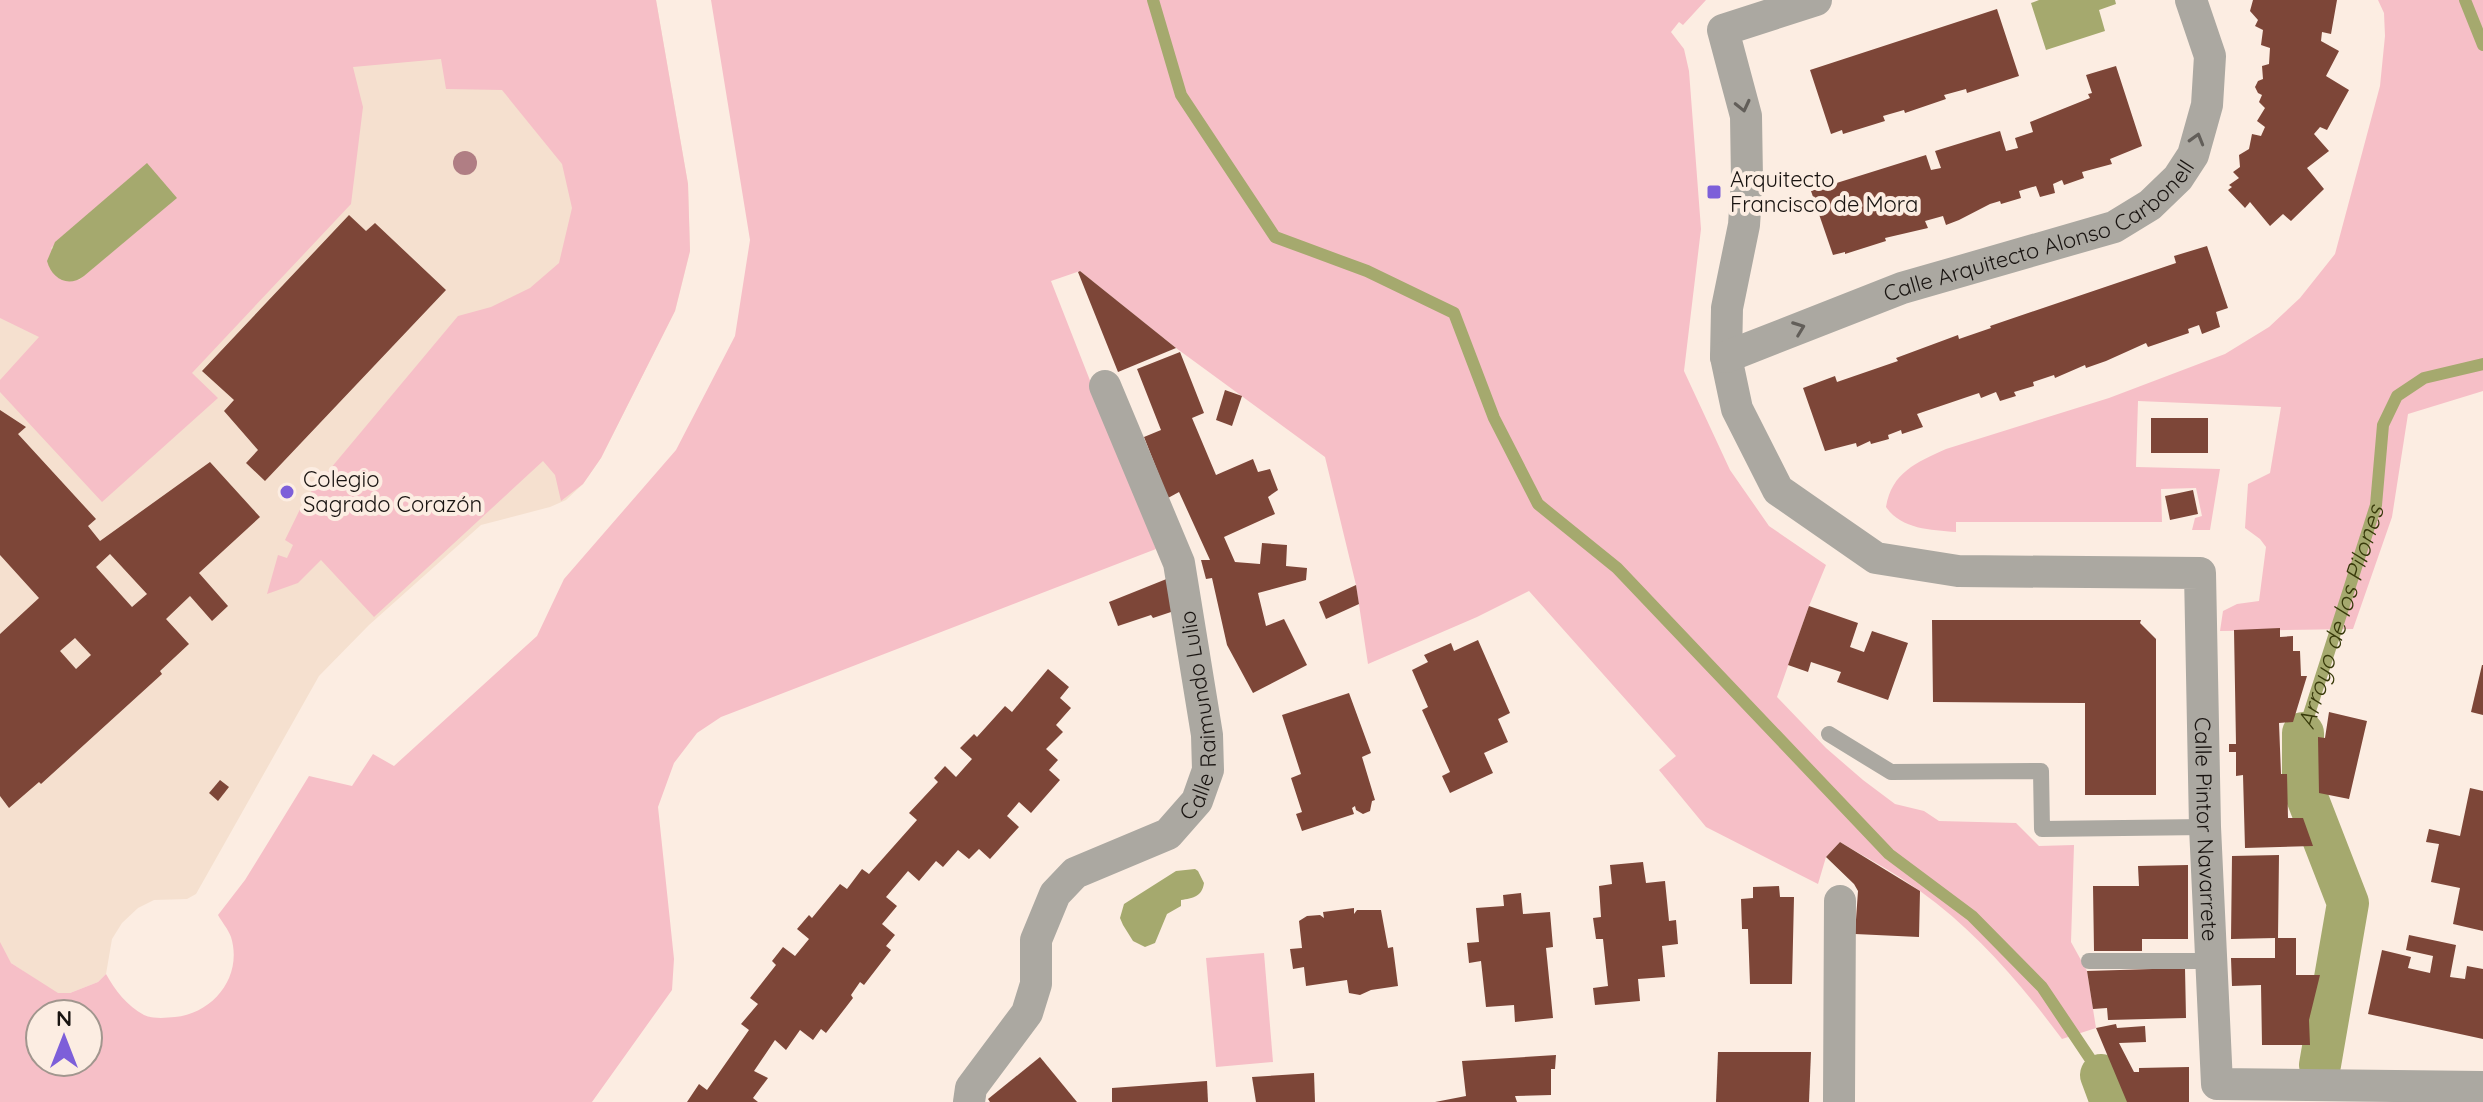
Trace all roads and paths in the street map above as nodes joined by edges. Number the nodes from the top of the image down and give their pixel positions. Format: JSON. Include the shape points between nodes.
{"nodes":[{"id":1,"x":1816,"y":0,"type":"edge"},
{"id":2,"x":2191,"y":0,"type":"edge"},
{"id":3,"x":1726,"y":357,"type":"junction"},
{"id":4,"x":1105,"y":386,"type":"dead end"},
{"id":5,"x":1829,"y":734,"type":"dead end"},
{"id":6,"x":2205,"y":827,"type":"junction"},
{"id":7,"x":1840,"y":901,"type":"dead end"},
{"id":8,"x":2089,"y":961,"type":"dead end"},
{"id":9,"x":2210,"y":961,"type":"junction"},
{"id":10,"x":2483,"y":1087,"type":"edge"},
{"id":11,"x":969,"y":1102,"type":"edge"},
{"id":12,"x":1839,"y":1102,"type":"edge"}],
"edges":[{"from":1,"to":3,"type":"street","one_way":true,"via":[[1723,30],[1746,116],[1747,180],[1727,308]]},
{"from":3,"to":2,"type":"street","name":"Calle Arquitecto Alonso Carbonell","one_way":true,"via":[[1902,288],[2114,227],[2150,205],[2193,155],[2207,105],[2210,56]]},
{"from":3,"to":6,"type":"street","name":"Calle Pintor Navarrete","via":[[1737,409],[1778,490],[1876,558],[1958,571],[2200,573]]},
{"from":4,"to":11,"type":"street","name":"Calle Raimundo Lulio","via":[[1179,563],[1208,770],[1197,801],[1168,834],[1075,873],[1055,894],[1036,940],[1036,984],[1027,1013],[971,1088]]},
{"from":5,"to":6,"type":"lane","via":[[1891,772],[2041,771],[2042,829]]},
{"from":6,"to":9,"type":"street","name":"Calle Pintor Navarrete"},
{"from":7,"to":12,"type":"street"},
{"from":8,"to":9,"type":"lane"},
{"from":9,"to":10,"type":"street","name":"Calle Pintor Navarrete","via":[[2217,1084]]}]}
